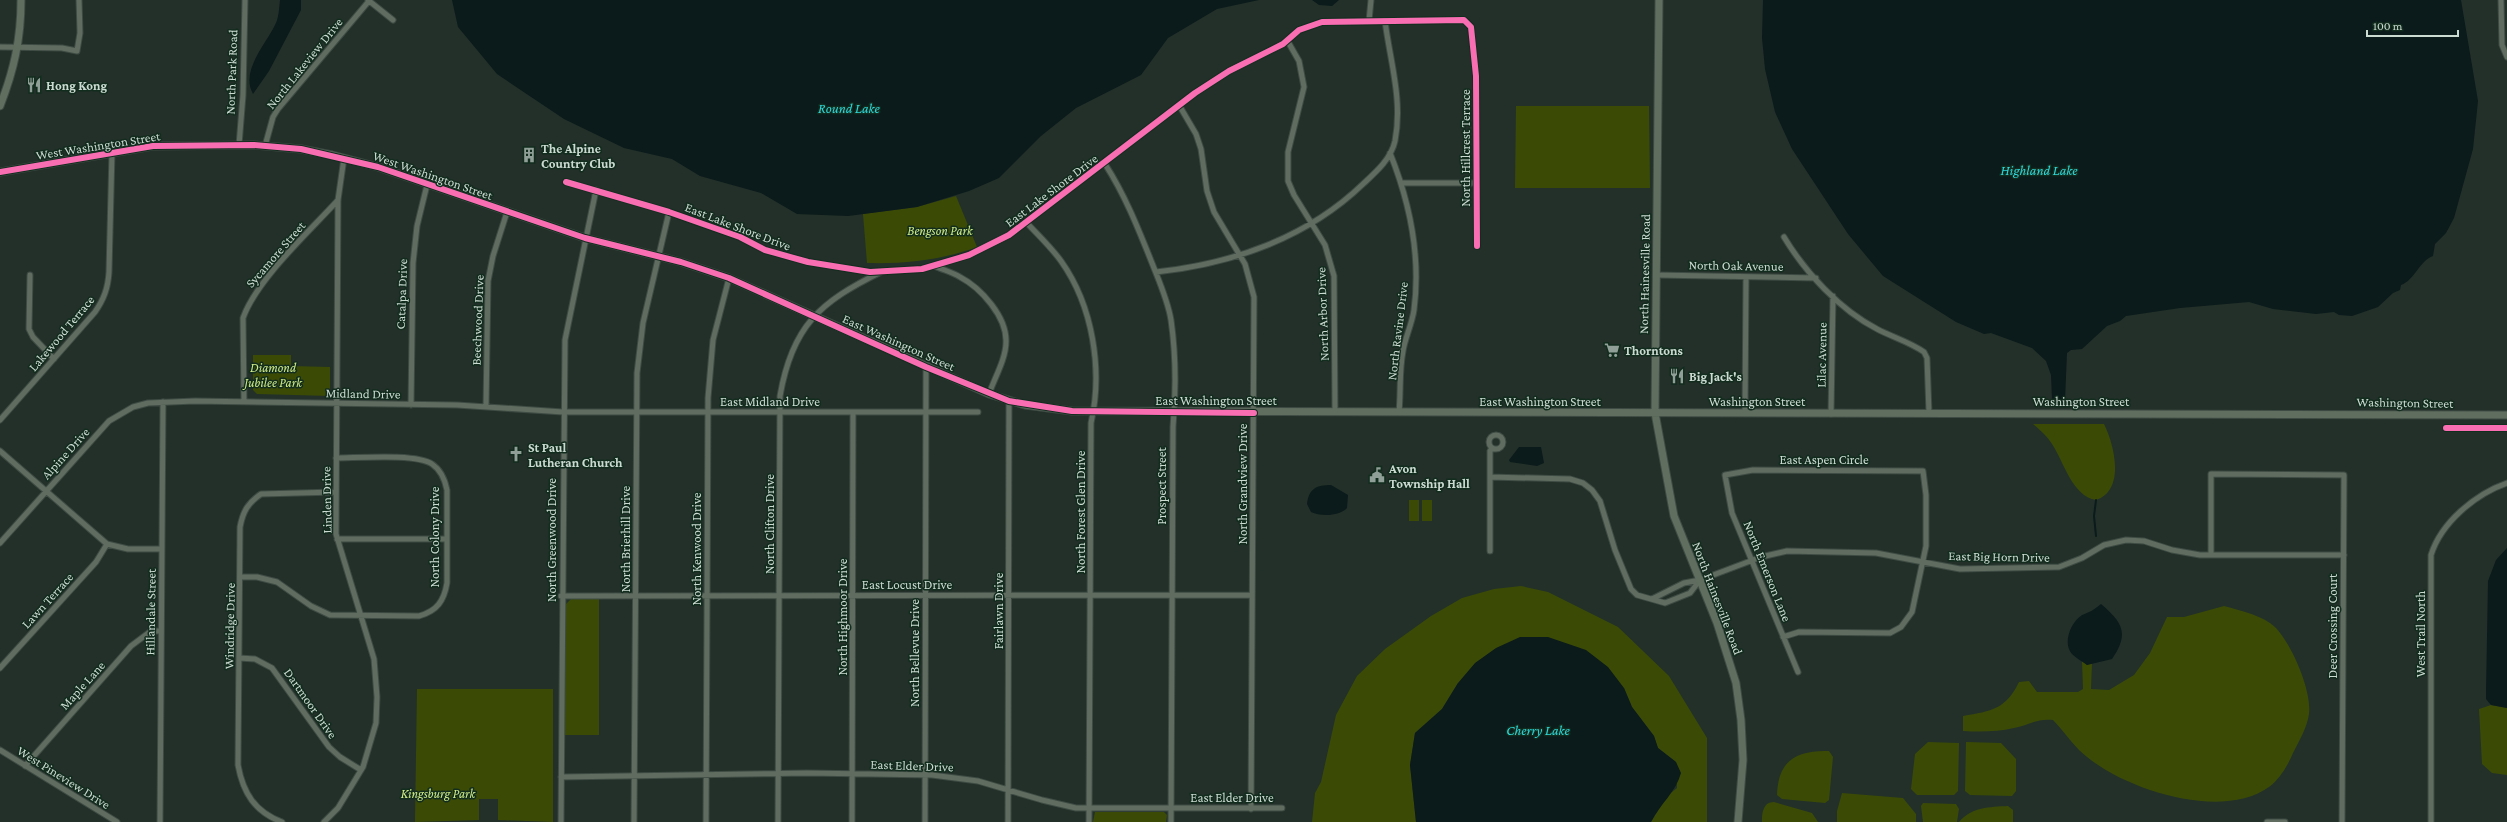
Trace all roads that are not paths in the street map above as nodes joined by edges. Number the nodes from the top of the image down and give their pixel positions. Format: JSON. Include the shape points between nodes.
{"nodes":[{"id":1,"x":21,"y":0,"type":"edge"},
{"id":2,"x":79,"y":0,"type":"edge"},
{"id":3,"x":245,"y":0,"type":"edge"},
{"id":4,"x":1371,"y":0,"type":"edge"},
{"id":5,"x":1659,"y":0,"type":"edge"},
{"id":6,"x":2501,"y":0,"type":"edge"},
{"id":7,"x":369,"y":1,"type":"edge"},
{"id":8,"x":393,"y":20,"type":"dead end"},
{"id":9,"x":1369,"y":21,"type":"junction"},
{"id":10,"x":1385,"y":21,"type":"junction"},
{"id":11,"x":1287,"y":40,"type":"junction"},
{"id":12,"x":0,"y":47,"type":"edge"},
{"id":13,"x":17,"y":47,"type":"junction"},
{"id":14,"x":1474,"y":49,"type":"joint"},
{"id":15,"x":2507,"y":57,"type":"edge"},
{"id":16,"x":1179,"y":105,"type":"junction"},
{"id":17,"x":0,"y":106,"type":"edge"},
{"id":18,"x":239,"y":145,"type":"junction"},
{"id":19,"x":265,"y":146,"type":"junction"},
{"id":20,"x":112,"y":152,"type":"junction"},
{"id":21,"x":1390,"y":153,"type":"junction"},
{"id":22,"x":344,"y":158,"type":"junction"},
{"id":23,"x":1105,"y":164,"type":"junction"},
{"id":24,"x":0,"y":172,"type":"edge"},
{"id":25,"x":566,"y":182,"type":"dead end"},
{"id":26,"x":1402,"y":183,"type":"junction"},
{"id":27,"x":1475,"y":183,"type":"junction"},
{"id":28,"x":427,"y":185,"type":"junction"},
{"id":29,"x":596,"y":190,"type":"junction"},
{"id":30,"x":338,"y":200,"type":"junction"},
{"id":31,"x":507,"y":212,"type":"junction"},
{"id":32,"x":669,"y":212,"type":"junction"},
{"id":33,"x":1026,"y":222,"type":"junction"},
{"id":34,"x":1312,"y":223,"type":"junction"},
{"id":35,"x":547,"y":225,"type":"joint"},
{"id":36,"x":1784,"y":237,"type":"dead end"},
{"id":37,"x":585,"y":238,"type":"junction"},
{"id":38,"x":1477,"y":246,"type":"dead end"},
{"id":39,"x":658,"y":256,"type":"junction"},
{"id":40,"x":1240,"y":256,"type":"junction"},
{"id":41,"x":935,"y":266,"type":"junction"},
{"id":42,"x":882,"y":272,"type":"junction"},
{"id":43,"x":1156,"y":272,"type":"junction"},
{"id":44,"x":30,"y":275,"type":"dead end"},
{"id":45,"x":1656,"y":275,"type":"junction"},
{"id":46,"x":1746,"y":277,"type":"junction"},
{"id":47,"x":729,"y":278,"type":"junction"},
{"id":48,"x":1816,"y":278,"type":"junction"},
{"id":49,"x":1833,"y":296,"type":"junction"},
{"id":50,"x":814,"y":316,"type":"junction"},
{"id":51,"x":54,"y":359,"type":"junction"},
{"id":52,"x":926,"y":367,"type":"junction"},
{"id":53,"x":989,"y":394,"type":"junction"},
{"id":54,"x":1009,"y":401,"type":"junction"},
{"id":55,"x":163,"y":402,"type":"junction"},
{"id":56,"x":244,"y":402,"type":"junction"},
{"id":57,"x":336,"y":404,"type":"junction"},
{"id":58,"x":411,"y":405,"type":"junction"},
{"id":59,"x":486,"y":407,"type":"junction"},
{"id":60,"x":563,"y":412,"type":"junction"},
{"id":61,"x":636,"y":412,"type":"junction"},
{"id":62,"x":708,"y":412,"type":"junction"},
{"id":63,"x":780,"y":412,"type":"junction"},
{"id":64,"x":853,"y":412,"type":"junction"},
{"id":65,"x":925,"y":412,"type":"junction"},
{"id":66,"x":978,"y":412,"type":"dead end"},
{"id":67,"x":1093,"y":412,"type":"junction"},
{"id":68,"x":1174,"y":412,"type":"junction"},
{"id":69,"x":1335,"y":412,"type":"junction"},
{"id":70,"x":1400,"y":412,"type":"junction"},
{"id":71,"x":1254,"y":413,"type":"junction"},
{"id":72,"x":1655,"y":413,"type":"junction"},
{"id":73,"x":1745,"y":413,"type":"junction"},
{"id":74,"x":1929,"y":413,"type":"junction"},
{"id":75,"x":1831,"y":414,"type":"junction"},
{"id":76,"x":2507,"y":415,"type":"edge"},
{"id":77,"x":0,"y":420,"type":"edge"},
{"id":78,"x":1492,"y":448,"type":"dead end"},
{"id":79,"x":0,"y":451,"type":"edge"},
{"id":80,"x":336,"y":458,"type":"junction"},
{"id":81,"x":1725,"y":475,"type":"joint"},
{"id":82,"x":1490,"y":477,"type":"junction"},
{"id":83,"x":2507,"y":483,"type":"edge"},
{"id":84,"x":46,"y":492,"type":"junction"},
{"id":85,"x":336,"y":492,"type":"junction"},
{"id":86,"x":337,"y":539,"type":"junction"},
{"id":87,"x":447,"y":539,"type":"junction"},
{"id":88,"x":0,"y":543,"type":"edge"},
{"id":89,"x":107,"y":544,"type":"junction"},
{"id":90,"x":162,"y":549,"type":"junction"},
{"id":91,"x":1490,"y":551,"type":"dead end"},
{"id":92,"x":2211,"y":554,"type":"junction"},
{"id":93,"x":2344,"y":555,"type":"junction"},
{"id":94,"x":1752,"y":561,"type":"junction"},
{"id":95,"x":1922,"y":563,"type":"junction"},
{"id":96,"x":240,"y":577,"type":"junction"},
{"id":97,"x":1700,"y":580,"type":"junction"},
{"id":98,"x":779,"y":595,"type":"junction"},
{"id":99,"x":853,"y":595,"type":"junction"},
{"id":100,"x":1252,"y":595,"type":"junction"},
{"id":101,"x":561,"y":596,"type":"junction"},
{"id":102,"x":636,"y":596,"type":"junction"},
{"id":103,"x":707,"y":596,"type":"junction"},
{"id":104,"x":926,"y":596,"type":"junction"},
{"id":105,"x":1009,"y":596,"type":"junction"},
{"id":106,"x":1091,"y":596,"type":"junction"},
{"id":107,"x":1172,"y":596,"type":"junction"},
{"id":108,"x":1652,"y":599,"type":"junction"},
{"id":109,"x":361,"y":616,"type":"junction"},
{"id":110,"x":161,"y":631,"type":"junction"},
{"id":111,"x":1783,"y":637,"type":"junction"},
{"id":112,"x":239,"y":658,"type":"junction"},
{"id":113,"x":0,"y":668,"type":"edge"},
{"id":114,"x":1798,"y":672,"type":"dead end"},
{"id":115,"x":0,"y":750,"type":"edge"},
{"id":116,"x":25,"y":766,"type":"junction"},
{"id":117,"x":361,"y":770,"type":"junction"},
{"id":118,"x":779,"y":775,"type":"junction"},
{"id":119,"x":852,"y":775,"type":"junction"},
{"id":120,"x":925,"y":775,"type":"junction"},
{"id":121,"x":706,"y":776,"type":"junction"},
{"id":122,"x":561,"y":777,"type":"junction"},
{"id":123,"x":635,"y":777,"type":"junction"},
{"id":124,"x":1008,"y":790,"type":"junction"},
{"id":125,"x":1090,"y":808,"type":"junction"},
{"id":126,"x":1171,"y":808,"type":"junction"},
{"id":127,"x":1282,"y":808,"type":"dead end"},
{"id":128,"x":1251,"y":809,"type":"junction"},
{"id":129,"x":117,"y":822,"type":"edge"},
{"id":130,"x":160,"y":822,"type":"edge"},
{"id":131,"x":282,"y":822,"type":"edge"},
{"id":132,"x":324,"y":822,"type":"edge"},
{"id":133,"x":561,"y":822,"type":"edge"},
{"id":134,"x":634,"y":822,"type":"edge"},
{"id":135,"x":706,"y":822,"type":"edge"},
{"id":136,"x":778,"y":822,"type":"edge"},
{"id":137,"x":852,"y":822,"type":"edge"},
{"id":138,"x":925,"y":822,"type":"edge"},
{"id":139,"x":1008,"y":822,"type":"edge"},
{"id":140,"x":1089,"y":822,"type":"edge"},
{"id":141,"x":1171,"y":822,"type":"edge"},
{"id":142,"x":1738,"y":822,"type":"edge"},
{"id":143,"x":2267,"y":822,"type":"edge"},
{"id":144,"x":2285,"y":822,"type":"edge"},
{"id":145,"x":2342,"y":822,"type":"edge"},
{"id":146,"x":2431,"y":822,"type":"edge"}],
"edges":[{"from":1,"to":13,"type":"main road","via":[[21,26]]},
{"from":2,"to":13,"type":"street","via":[[80,33],[77,51]]},
{"from":3,"to":18,"type":"street","name":"North Park Road"},
{"from":4,"to":9,"type":"street"},
{"from":5,"to":45,"type":"main road","name":"North Hainesville Road"},
{"from":6,"to":15,"type":"street","via":[[2502,45]]},
{"from":7,"to":8,"type":"street"},
{"from":7,"to":19,"type":"street","name":"North Lakeview Drive","via":[[278,109]]},
{"from":9,"to":10,"type":"street","name":"East Lake Shore Drive"},
{"from":9,"to":11,"type":"street","name":"East Lake Shore Drive","via":[[1322,22],[1309,25]]},
{"from":10,"to":14,"type":"street","name":"East Lake Shore Drive","via":[[1464,20],[1470,27]]},
{"from":10,"to":21,"type":"street","via":[[1398,97],[1395,136]]},
{"from":11,"to":16,"type":"street","name":"East Lake Shore Drive","via":[[1229,71]]},
{"from":11,"to":34,"type":"street","name":"North Arbor Drive","via":[[1299,61],[1304,87],[1288,152],[1288,181]]},
{"from":12,"to":13,"type":"street"},
{"from":13,"to":17,"type":"main road","via":[[14,70]]},
{"from":14,"to":27,"type":"street","name":"North Hillcrest Terrace"},
{"from":16,"to":23,"type":"street","name":"East Lake Shore Drive"},
{"from":16,"to":40,"type":"street","name":"North Grandview Drive","via":[[1196,134],[1201,149],[1207,191],[1214,212]]},
{"from":18,"to":19,"type":"main road","name":"West Washington Street"},
{"from":18,"to":20,"type":"main road","name":"West Washington Street","via":[[153,146]]},
{"from":19,"to":22,"type":"main road","name":"West Washington Street","via":[[301,149]]},
{"from":20,"to":24,"type":"main road","name":"West Washington Street"},
{"from":20,"to":51,"type":"street","name":"Lakewood Terrace","via":[[108,286],[104,299],[95,312]]},
{"from":21,"to":26,"type":"street","name":"North Ravine Drive"},
{"from":21,"to":34,"type":"street","via":[[1374,174],[1351,196]]},
{"from":22,"to":28,"type":"main road","name":"West Washington Street"},
{"from":22,"to":30,"type":"street","name":"Linden Drive"},
{"from":23,"to":33,"type":"street","name":"East Lake Shore Drive"},
{"from":23,"to":43,"type":"street","name":"Prospect Street","via":[[1122,191]]},
{"from":25,"to":29,"type":"street","name":"East Lake Shore Drive"},
{"from":26,"to":27,"type":"street"},
{"from":26,"to":70,"type":"street","name":"North Ravine Drive","via":[[1412,223],[1416,290],[1414,312],[1403,352]]},
{"from":27,"to":38,"type":"street","name":"North Hillcrest Terrace"},
{"from":28,"to":31,"type":"main road","name":"West Washington Street"},
{"from":28,"to":58,"type":"street","name":"Catalpa Drive","via":[[417,226],[413,263]]},
{"from":29,"to":32,"type":"street","name":"East Lake Shore Drive"},
{"from":29,"to":37,"type":"street","name":"North Greenwood Drive"},
{"from":30,"to":56,"type":"street","name":"Sycamore Street","via":[[266,280],[248,305],[243,318]]},
{"from":30,"to":57,"type":"street","name":"Linden Drive"},
{"from":31,"to":35,"type":"main road","name":"West Washington Street"},
{"from":31,"to":59,"type":"street","name":"Beechwood Drive","via":[[488,281]]},
{"from":32,"to":39,"type":"street","name":"North Brierhill Drive"},
{"from":32,"to":42,"type":"street","name":"East Lake Shore Drive","via":[[740,237],[780,255],[837,267]]},
{"from":33,"to":41,"type":"street","name":"East Lake Shore Drive","via":[[969,256]]},
{"from":33,"to":67,"type":"street","name":"North Forest Glen Drive","via":[[1061,262],[1072,279],[1089,320],[1094,373]]},
{"from":34,"to":40,"type":"street"},
{"from":34,"to":69,"type":"street","name":"North Arbor Drive","via":[[1325,245],[1334,276]]},
{"from":35,"to":37,"type":"main road","name":"East Washington Street"},
{"from":36,"to":48,"type":"street"},
{"from":37,"to":39,"type":"main road","name":"East Washington Street"},
{"from":37,"to":60,"type":"street","name":"North Greenwood Drive","via":[[565,340]]},
{"from":39,"to":47,"type":"main road","name":"East Washington Street"},
{"from":39,"to":61,"type":"street","name":"North Brierhill Drive","via":[[642,323]]},
{"from":40,"to":43,"type":"street","via":[[1193,268]]},
{"from":40,"to":71,"type":"street","name":"North Grandview Drive","via":[[1247,270],[1254,297]]},
{"from":41,"to":42,"type":"street","name":"East Lake Shore Drive"},
{"from":41,"to":53,"type":"street","via":[[961,277],[975,288],[989,301],[1001,322],[1006,341]]},
{"from":42,"to":50,"type":"street","name":"North Clifton Drive","via":[[847,289]]},
{"from":43,"to":68,"type":"street","name":"Prospect Street","via":[[1171,319]]},
{"from":44,"to":51,"type":"street","via":[[29,329],[33,338]]},
{"from":45,"to":46,"type":"street","name":"North Oak Avenue"},
{"from":45,"to":72,"type":"main road","name":"North Hainesville Road"},
{"from":46,"to":48,"type":"street","name":"North Oak Avenue"},
{"from":46,"to":73,"type":"street"},
{"from":47,"to":50,"type":"main road","name":"East Washington Street"},
{"from":47,"to":62,"type":"street","name":"North Kenwood Drive","via":[[713,340]]},
{"from":48,"to":49,"type":"street"},
{"from":49,"to":74,"type":"street","via":[[1875,329],[1924,352],[1927,358]]},
{"from":49,"to":75,"type":"street","name":"Lilac Avenue"},
{"from":50,"to":52,"type":"main road","name":"East Washington Street"},
{"from":50,"to":63,"type":"street","name":"North Clifton Drive","via":[[805,326],[786,366],[780,396]]},
{"from":51,"to":77,"type":"street","name":"Lakewood Terrace"},
{"from":52,"to":53,"type":"main road","name":"East Washington Street"},
{"from":52,"to":65,"type":"street","name":"North Bellevue Drive"},
{"from":53,"to":54,"type":"main road","name":"East Washington Street"},
{"from":54,"to":67,"type":"main road","name":"East Washington Street"},
{"from":54,"to":105,"type":"street","name":"Fairlawn Drive"},
{"from":55,"to":56,"type":"street","name":"Midland Drive"},
{"from":55,"to":84,"type":"street","name":"Alpine Drive","via":[[133,407],[109,421]]},
{"from":55,"to":90,"type":"street","name":"Hillandale Street"},
{"from":56,"to":57,"type":"street","name":"Midland Drive"},
{"from":57,"to":58,"type":"street","name":"Midland Drive"},
{"from":57,"to":80,"type":"street","name":"Linden Drive"},
{"from":58,"to":59,"type":"street","name":"Midland Drive"},
{"from":59,"to":60,"type":"street","name":"Midland Drive"},
{"from":60,"to":61,"type":"street","name":"East Midland Drive"},
{"from":60,"to":101,"type":"street","name":"North Greenwood Drive"},
{"from":61,"to":62,"type":"street","name":"East Midland Drive"},
{"from":61,"to":102,"type":"street","name":"North Brierhill Drive"},
{"from":62,"to":63,"type":"street","name":"East Midland Drive"},
{"from":62,"to":103,"type":"street","name":"North Kenwood Drive"},
{"from":63,"to":64,"type":"street","name":"East Midland Drive"},
{"from":63,"to":98,"type":"street","name":"North Clifton Drive"},
{"from":64,"to":65,"type":"street","name":"East Midland Drive"},
{"from":64,"to":99,"type":"street","name":"North Highmoor Drive"},
{"from":65,"to":66,"type":"street","name":"East Midland Drive"},
{"from":65,"to":104,"type":"street","name":"North Bellevue Drive"},
{"from":67,"to":68,"type":"main road","name":"East Washington Street"},
{"from":67,"to":106,"type":"street","name":"North Forest Glen Drive"},
{"from":68,"to":71,"type":"main road","name":"East Washington Street"},
{"from":68,"to":107,"type":"street","name":"Prospect Street"},
{"from":69,"to":70,"type":"main road","name":"East Washington Street"},
{"from":69,"to":71,"type":"main road","name":"East Washington Street"},
{"from":70,"to":72,"type":"main road","name":"East Washington Street"},
{"from":71,"to":100,"type":"street","name":"North Grandview Drive"},
{"from":72,"to":73,"type":"main road","name":"Washington Street"},
{"from":72,"to":97,"type":"main road","name":"North Hainesville Road","via":[[1674,516]]},
{"from":73,"to":75,"type":"main road","name":"Washington Street"},
{"from":74,"to":75,"type":"main road","name":"Washington Street"},
{"from":74,"to":76,"type":"main road","name":"Washington Street"},
{"from":78,"to":82,"type":"street"},
{"from":79,"to":84,"type":"street"},
{"from":80,"to":85,"type":"street","name":"Linden Drive"},
{"from":80,"to":87,"type":"street","name":"North Colony Drive","via":[[411,458],[432,463],[446,480]]},
{"from":81,"to":94,"type":"street","name":"North Emerson Lane","via":[[1732,513]]},
{"from":81,"to":95,"type":"street","name":"East Aspen Circle","via":[[1753,470],[1923,471],[1926,546]]},
{"from":82,"to":91,"type":"street"},
{"from":82,"to":108,"type":"street","via":[[1555,477],[1570,479],[1592,490],[1600,501],[1615,550],[1631,588],[1637,595]]},
{"from":83,"to":146,"type":"street","name":"West Trail North","via":[[2487,492],[2452,520],[2438,537],[2431,555]]},
{"from":84,"to":88,"type":"street","name":"Alpine Drive"},
{"from":84,"to":89,"type":"street"},
{"from":85,"to":86,"type":"street","name":"Linden Drive"},
{"from":85,"to":96,"type":"street","name":"Windridge Drive","via":[[271,492],[261,494],[252,500],[243,511],[240,527]]},
{"from":86,"to":87,"type":"street"},
{"from":86,"to":109,"type":"street","name":"Linden Drive"},
{"from":87,"to":109,"type":"street","name":"North Colony Drive","via":[[447,583],[444,598],[438,606],[428,614],[419,616]]},
{"from":89,"to":90,"type":"street","via":[[128,549]]},
{"from":89,"to":113,"type":"street","name":"Lawn Terrace","via":[[96,562]]},
{"from":90,"to":110,"type":"street","name":"Hillandale Street"},
{"from":92,"to":93,"type":"street","name":"East Big Horn Drive"},
{"from":92,"to":93,"type":"street","name":"Deer Crossing Court","via":[[2211,474],[2344,475]]},
{"from":92,"to":95,"type":"street","name":"East Big Horn Drive","via":[[2186,553],[2148,542],[2126,540],[2104,545],[2072,564],[2050,569],[1960,569]]},
{"from":93,"to":145,"type":"street","name":"Deer Crossing Court"},
{"from":94,"to":95,"type":"street","name":"East Big Horn Drive","via":[[1787,551],[1860,552]]},
{"from":94,"to":97,"type":"street","name":"East Big Horn Drive"},
{"from":94,"to":111,"type":"street","name":"North Emerson Lane"},
{"from":95,"to":111,"type":"street","via":[[1912,612],[1907,622],[1895,631],[1880,634],[1799,632]]},
{"from":96,"to":109,"type":"street","name":"North Colony Drive","via":[[257,577],[277,582],[311,606],[330,615]]},
{"from":96,"to":112,"type":"street","name":"Windridge Drive"},
{"from":97,"to":108,"type":"street","name":"East Big Horn Drive","via":[[1684,583]]},
{"from":97,"to":108,"type":"street","via":[[1690,593],[1665,603]]},
{"from":97,"to":142,"type":"main road","name":"North Hainesville Road","via":[[1727,650],[1736,683],[1743,760]]},
{"from":98,"to":99,"type":"street","name":"East Locust Drive"},
{"from":98,"to":103,"type":"street","name":"East Locust Drive"},
{"from":98,"to":118,"type":"street","name":"North Clifton Drive"},
{"from":99,"to":104,"type":"street","name":"East Locust Drive"},
{"from":99,"to":119,"type":"street","name":"North Highmoor Drive"},
{"from":100,"to":107,"type":"street","name":"East Locust Drive"},
{"from":100,"to":128,"type":"street","name":"North Grandview Drive"},
{"from":101,"to":102,"type":"street","name":"East Locust Drive"},
{"from":101,"to":122,"type":"street","name":"North Greenwood Drive"},
{"from":102,"to":103,"type":"street","name":"East Locust Drive"},
{"from":102,"to":123,"type":"street","name":"North Brierhill Drive"},
{"from":103,"to":121,"type":"street","name":"North Kenwood Drive"},
{"from":104,"to":105,"type":"street","name":"East Locust Drive"},
{"from":104,"to":120,"type":"street","name":"North Bellevue Drive"},
{"from":105,"to":106,"type":"street","name":"East Locust Drive"},
{"from":105,"to":124,"type":"street","name":"Fairlawn Drive"},
{"from":106,"to":107,"type":"street","name":"East Locust Drive"},
{"from":106,"to":125,"type":"street","name":"North Forest Glen Drive"},
{"from":107,"to":126,"type":"street","name":"Prospect Street"},
{"from":109,"to":117,"type":"street","name":"Linden Drive","via":[[374,659],[377,697],[376,723]]},
{"from":110,"to":116,"type":"street","name":"Maple Lane","via":[[151,631],[132,646]]},
{"from":110,"to":130,"type":"street","name":"Hillandale Street"},
{"from":111,"to":114,"type":"street","name":"North Emerson Lane"},
{"from":112,"to":117,"type":"street","name":"Dartmoor Drive","via":[[255,660],[272,668],[329,747]]},
{"from":112,"to":131,"type":"street","name":"Windridge Drive","via":[[238,765],[241,780],[255,806]]},
{"from":115,"to":116,"type":"street","name":"West Pineview Drive"},
{"from":116,"to":129,"type":"street","name":"West Pineview Drive"},
{"from":117,"to":132,"type":"street","name":"Linden Drive","via":[[338,808]]},
{"from":118,"to":119,"type":"street","name":"East Elder Drive"},
{"from":118,"to":121,"type":"street","name":"East Elder Drive"},
{"from":118,"to":136,"type":"street","name":"North Clifton Drive"},
{"from":119,"to":120,"type":"street","name":"East Elder Drive"},
{"from":119,"to":137,"type":"street","name":"North Highmoor Drive"},
{"from":120,"to":124,"type":"street","name":"East Elder Drive","via":[[956,777]]},
{"from":120,"to":138,"type":"street","name":"North Bellevue Drive"},
{"from":121,"to":123,"type":"street","name":"East Elder Drive"},
{"from":121,"to":135,"type":"street","name":"North Kenwood Drive"},
{"from":122,"to":123,"type":"street","name":"East Elder Drive"},
{"from":122,"to":133,"type":"street","name":"North Greenwood Drive"},
{"from":123,"to":134,"type":"street","name":"North Brierhill Drive"},
{"from":124,"to":125,"type":"street","name":"East Elder Drive","via":[[1042,800]]},
{"from":124,"to":139,"type":"street","name":"Fairlawn Drive"},
{"from":125,"to":126,"type":"street","name":"East Elder Drive"},
{"from":125,"to":140,"type":"street","name":"North Forest Glen Drive"},
{"from":126,"to":128,"type":"street","name":"East Elder Drive"},
{"from":126,"to":141,"type":"street","name":"Prospect Street"},
{"from":127,"to":128,"type":"street","name":"East Elder Drive"},
{"from":143,"to":144,"type":"street"}]}
